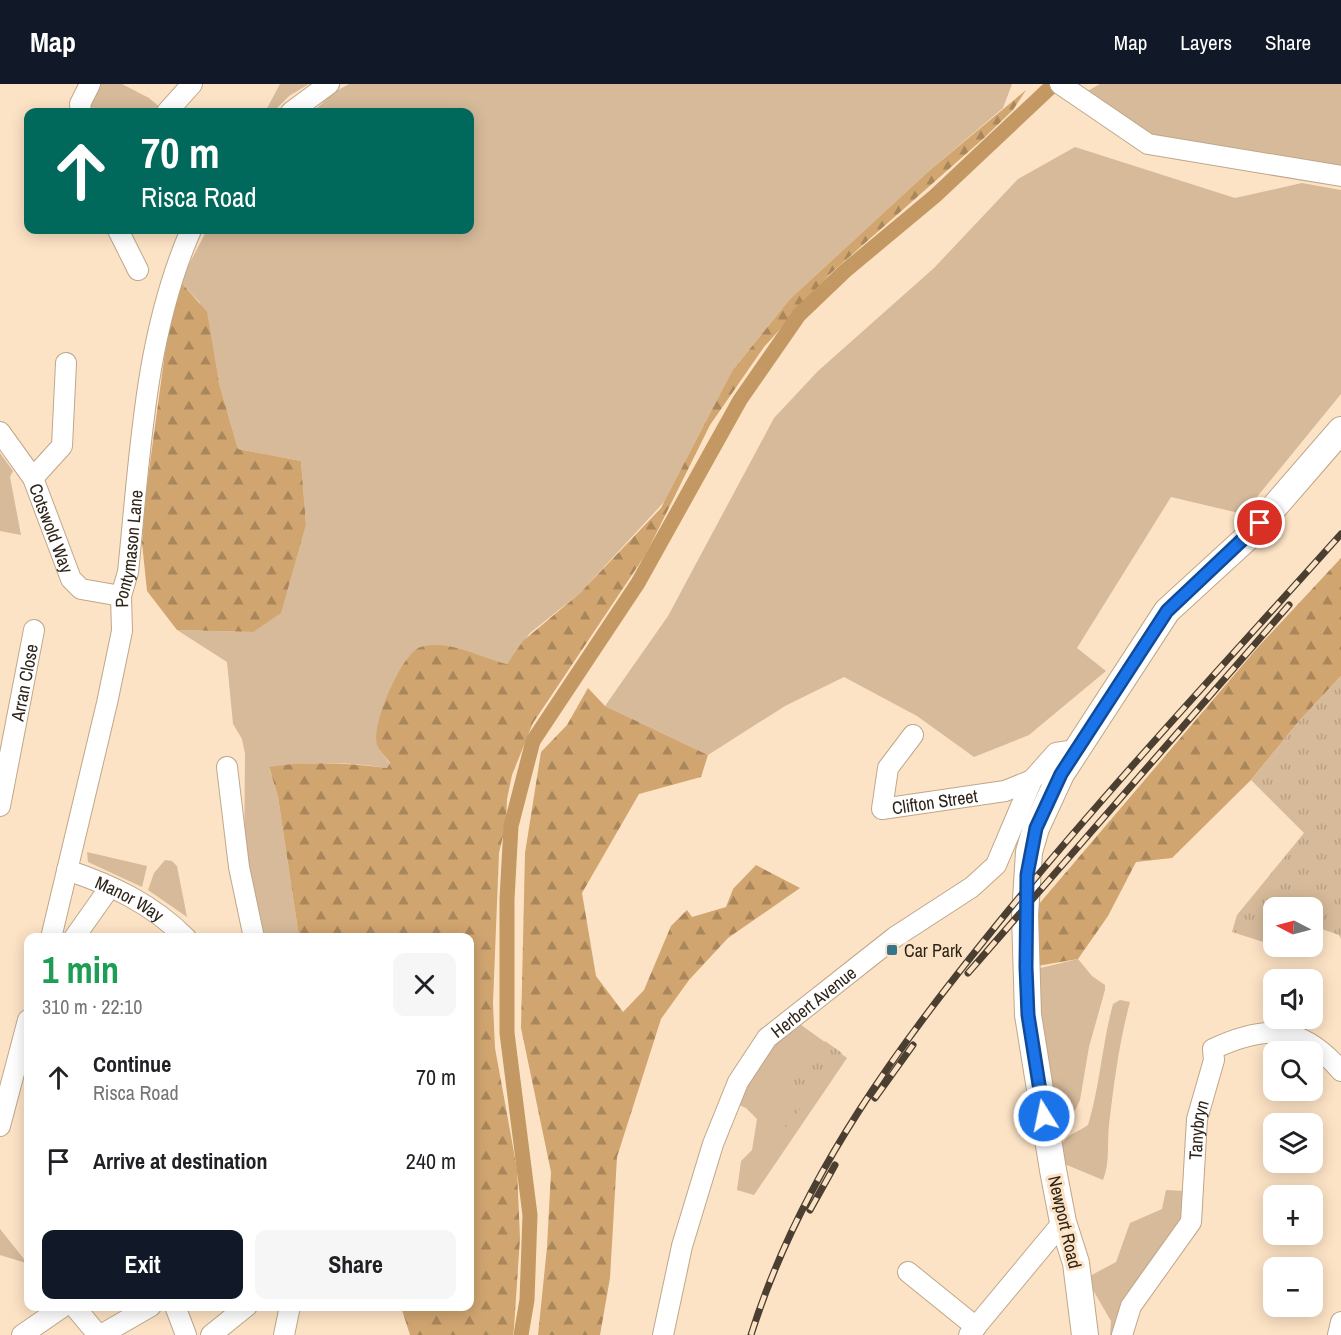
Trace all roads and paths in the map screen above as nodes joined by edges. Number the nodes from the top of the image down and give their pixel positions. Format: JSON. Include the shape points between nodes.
{"nodes":[{"id":1,"x":90,"y":84,"type":"edge"},
{"id":2,"x":192,"y":84,"type":"edge"},
{"id":3,"x":329,"y":84,"type":"edge"},
{"id":4,"x":1062,"y":87,"type":"edge"},
{"id":5,"x":80,"y":108,"type":"edge"},
{"id":6,"x":171,"y":108,"type":"edge"},
{"id":7,"x":296,"y":108,"type":"edge"},
{"id":8,"x":1341,"y":176,"type":"edge"},
{"id":9,"x":121,"y":234,"type":"edge"},
{"id":10,"x":189,"y":234,"type":"edge"},
{"id":11,"x":138,"y":256,"type":"dead end"},
{"id":12,"x":66,"y":363,"type":"dead end"},
{"id":13,"x":1341,"y":430,"type":"edge"},
{"id":14,"x":0,"y":432,"type":"edge"},
{"id":15,"x":33,"y":478,"type":"junction"},
{"id":16,"x":121,"y":596,"type":"junction"},
{"id":17,"x":34,"y":630,"type":"dead end"},
{"id":18,"x":913,"y":735,"type":"dead end"},
{"id":19,"x":1076,"y":750,"type":"junction"},
{"id":20,"x":227,"y":767,"type":"dead end"},
{"id":21,"x":1032,"y":780,"type":"junction"},
{"id":22,"x":0,"y":806,"type":"edge"},
{"id":23,"x":67,"y":870,"type":"junction"},
{"id":24,"x":110,"y":887,"type":"junction"},
{"id":25,"x":52,"y":933,"type":"edge"},
{"id":26,"x":78,"y":933,"type":"edge"},
{"id":27,"x":180,"y":933,"type":"edge"},
{"id":28,"x":253,"y":933,"type":"edge"},
{"id":29,"x":24,"y":1033,"type":"edge"},
{"id":30,"x":1341,"y":1071,"type":"edge"},
{"id":31,"x":4,"y":1097,"type":"edge"},
{"id":32,"x":0,"y":1126,"type":"edge"},
{"id":33,"x":1064,"y":1222,"type":"junction"},
{"id":34,"x":908,"y":1272,"type":"dead end"},
{"id":35,"x":57,"y":1311,"type":"edge"},
{"id":36,"x":78,"y":1311,"type":"edge"},
{"id":37,"x":142,"y":1311,"type":"edge"},
{"id":38,"x":177,"y":1311,"type":"edge"},
{"id":39,"x":241,"y":1311,"type":"edge"},
{"id":40,"x":289,"y":1311,"type":"edge"},
{"id":41,"x":1341,"y":1322,"type":"edge"},
{"id":42,"x":973,"y":1331,"type":"edge"},
{"id":43,"x":22,"y":1335,"type":"edge"},
{"id":44,"x":100,"y":1335,"type":"edge"},
{"id":45,"x":186,"y":1335,"type":"edge"},
{"id":46,"x":211,"y":1335,"type":"edge"},
{"id":47,"x":284,"y":1335,"type":"edge"},
{"id":48,"x":663,"y":1335,"type":"edge"},
{"id":49,"x":1085,"y":1335,"type":"edge"},
{"id":50,"x":1122,"y":1335,"type":"edge"},
{"id":51,"x":1338,"y":1335,"type":"edge"}],
"edges":[{"from":1,"to":5,"type":"street"},
{"from":2,"to":6,"type":"street"},
{"from":3,"to":7,"type":"street"},
{"from":4,"to":8,"type":"street","via":[[1149,144]]},
{"from":9,"to":11,"type":"street"},
{"from":10,"to":16,"type":"street","name":"Pontymason Lane","via":[[169,284],[150,368],[128,573]]},
{"from":12,"to":15,"type":"street","via":[[62,446]]},
{"from":13,"to":19,"type":"main road","name":"Newport Road","via":[[1250,535],[1167,611]]},
{"from":14,"to":15,"type":"street","name":"Cotswold Way"},
{"from":15,"to":16,"type":"street","name":"Cotswold Way","via":[[70,579],[81,589]]},
{"from":16,"to":23,"type":"street","name":"Pontymason Lane","via":[[122,631]]},
{"from":17,"to":22,"type":"street","name":"Arran Close"},
{"from":18,"to":21,"type":"street","name":"Clifton Street","via":[[888,768],[882,809],[995,793]]},
{"from":19,"to":21,"type":"street","name":"Herbert Avenue","via":[[1056,753]]},
{"from":19,"to":33,"type":"main road","name":"Newport Road","via":[[1047,802],[1029,852],[1025,915],[1033,1050]]},
{"from":20,"to":28,"type":"street","via":[[239,867]]},
{"from":21,"to":48,"type":"street","name":"Herbert Avenue","via":[[996,865],[972,887],[842,977],[767,1038],[738,1082],[713,1144],[682,1246]]},
{"from":23,"to":24,"type":"street","name":"Manor Way"},
{"from":23,"to":25,"type":"street","name":"Pontymason Lane"},
{"from":24,"to":26,"type":"street"},
{"from":24,"to":27,"type":"street","name":"Manor Way","via":[[147,906]]},
{"from":29,"to":31,"type":"street"},
{"from":30,"to":50,"type":"street","name":"Tanybryn","via":[[1316,1045],[1281,1032],[1252,1034],[1213,1049],[1214,1060],[1197,1119],[1191,1222],[1131,1306]]},
{"from":31,"to":32,"type":"street"},
{"from":33,"to":42,"type":"street"},
{"from":33,"to":49,"type":"main road","name":"Newport Road","via":[[1076,1263]]},
{"from":34,"to":42,"type":"street"},
{"from":35,"to":43,"type":"street"},
{"from":36,"to":44,"type":"street"},
{"from":37,"to":44,"type":"street"},
{"from":38,"to":45,"type":"street"},
{"from":39,"to":46,"type":"street"},
{"from":40,"to":47,"type":"street"},
{"from":41,"to":51,"type":"street"}]}
